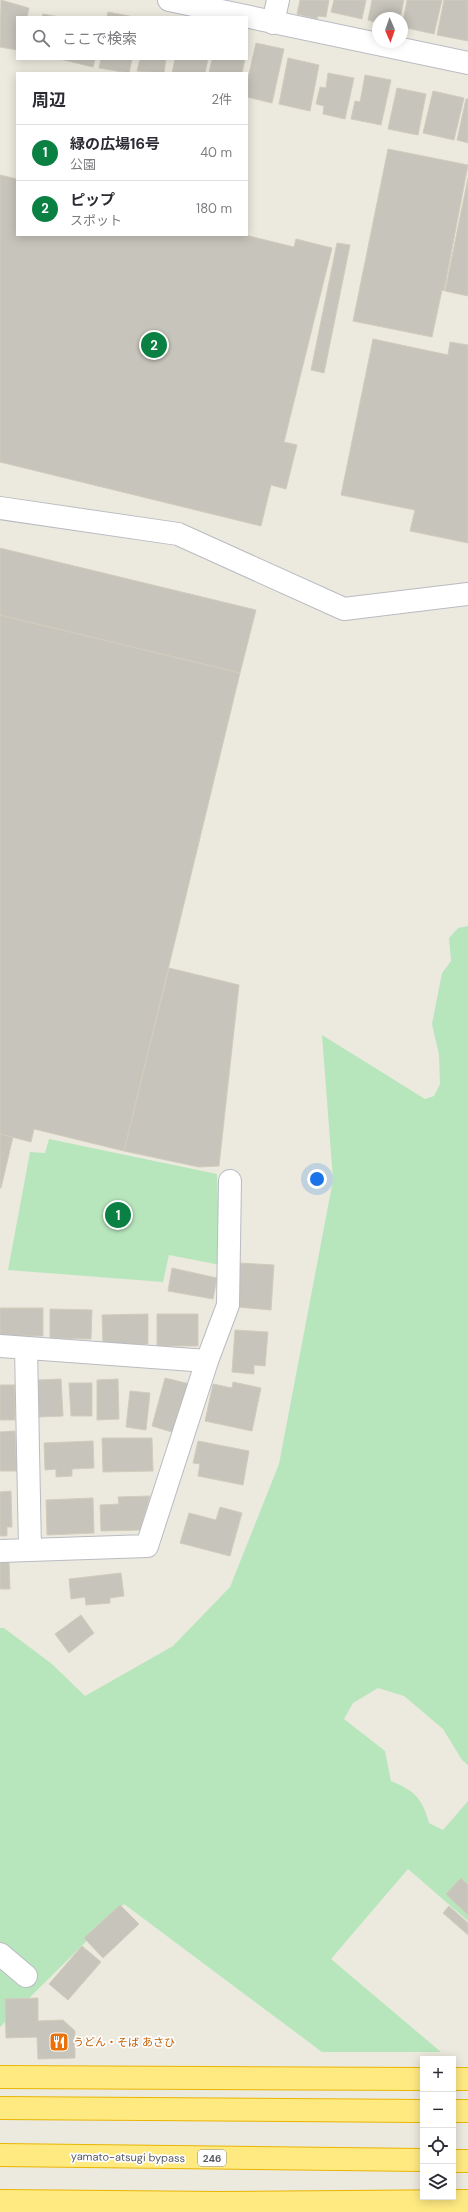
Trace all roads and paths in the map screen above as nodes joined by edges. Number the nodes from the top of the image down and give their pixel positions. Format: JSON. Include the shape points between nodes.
{"nodes":[{"id":1,"x":169,"y":0,"type":"edge"},
{"id":2,"x":278,"y":0,"type":"edge"},
{"id":3,"x":241,"y":16,"type":"edge"},
{"id":4,"x":248,"y":17,"type":"edge"},
{"id":5,"x":273,"y":23,"type":"junction"},
{"id":6,"x":468,"y":63,"type":"edge"},
{"id":7,"x":0,"y":508,"type":"edge"},
{"id":8,"x":468,"y":594,"type":"edge"},
{"id":9,"x":230,"y":1181,"type":"dead end"},
{"id":10,"x":0,"y":1346,"type":"edge"},
{"id":11,"x":26,"y":1348,"type":"junction"},
{"id":12,"x":207,"y":1362,"type":"junction"},
{"id":13,"x":0,"y":1550,"type":"edge"},
{"id":14,"x":30,"y":1550,"type":"junction"},
{"id":15,"x":0,"y":1954,"type":"edge"},
{"id":16,"x":26,"y":1976,"type":"dead end"},
{"id":17,"x":0,"y":2077,"type":"edge"},
{"id":18,"x":420,"y":2079,"type":"edge"},
{"id":19,"x":456,"y":2079,"type":"edge"},
{"id":20,"x":468,"y":2079,"type":"edge"},
{"id":21,"x":0,"y":2108,"type":"edge"},
{"id":22,"x":420,"y":2111,"type":"edge"},
{"id":23,"x":456,"y":2111,"type":"edge"},
{"id":24,"x":468,"y":2111,"type":"edge"},
{"id":25,"x":0,"y":2155,"type":"edge"},
{"id":26,"x":420,"y":2160,"type":"edge"},
{"id":27,"x":456,"y":2161,"type":"edge"},
{"id":28,"x":468,"y":2161,"type":"edge"},
{"id":29,"x":0,"y":2201,"type":"edge"},
{"id":30,"x":468,"y":2201,"type":"edge"},
{"id":31,"x":370,"y":2207,"type":"edge"}],
"edges":[{"from":1,"to":3,"type":"street"},
{"from":2,"to":5,"type":"street"},
{"from":4,"to":5,"type":"street"},
{"from":5,"to":6,"type":"street"},
{"from":7,"to":8,"type":"street","via":[[178,534],[344,609]]},
{"from":9,"to":12,"type":"street","via":[[228,1305]]},
{"from":10,"to":11,"type":"street"},
{"from":11,"to":12,"type":"street"},
{"from":11,"to":14,"type":"street"},
{"from":12,"to":14,"type":"street","via":[[147,1546]]},
{"from":13,"to":14,"type":"street"},
{"from":15,"to":16,"type":"street"},
{"from":17,"to":18,"type":"highway"},
{"from":19,"to":20,"type":"highway"},
{"from":21,"to":22,"type":"highway"},
{"from":23,"to":24,"type":"highway"},
{"from":25,"to":26,"type":"highway","name":"yamato-atsugi bypass","number":"246"},
{"from":27,"to":28,"type":"highway"},
{"from":29,"to":31,"type":"highway"},
{"from":30,"to":31,"type":"highway"}]}
